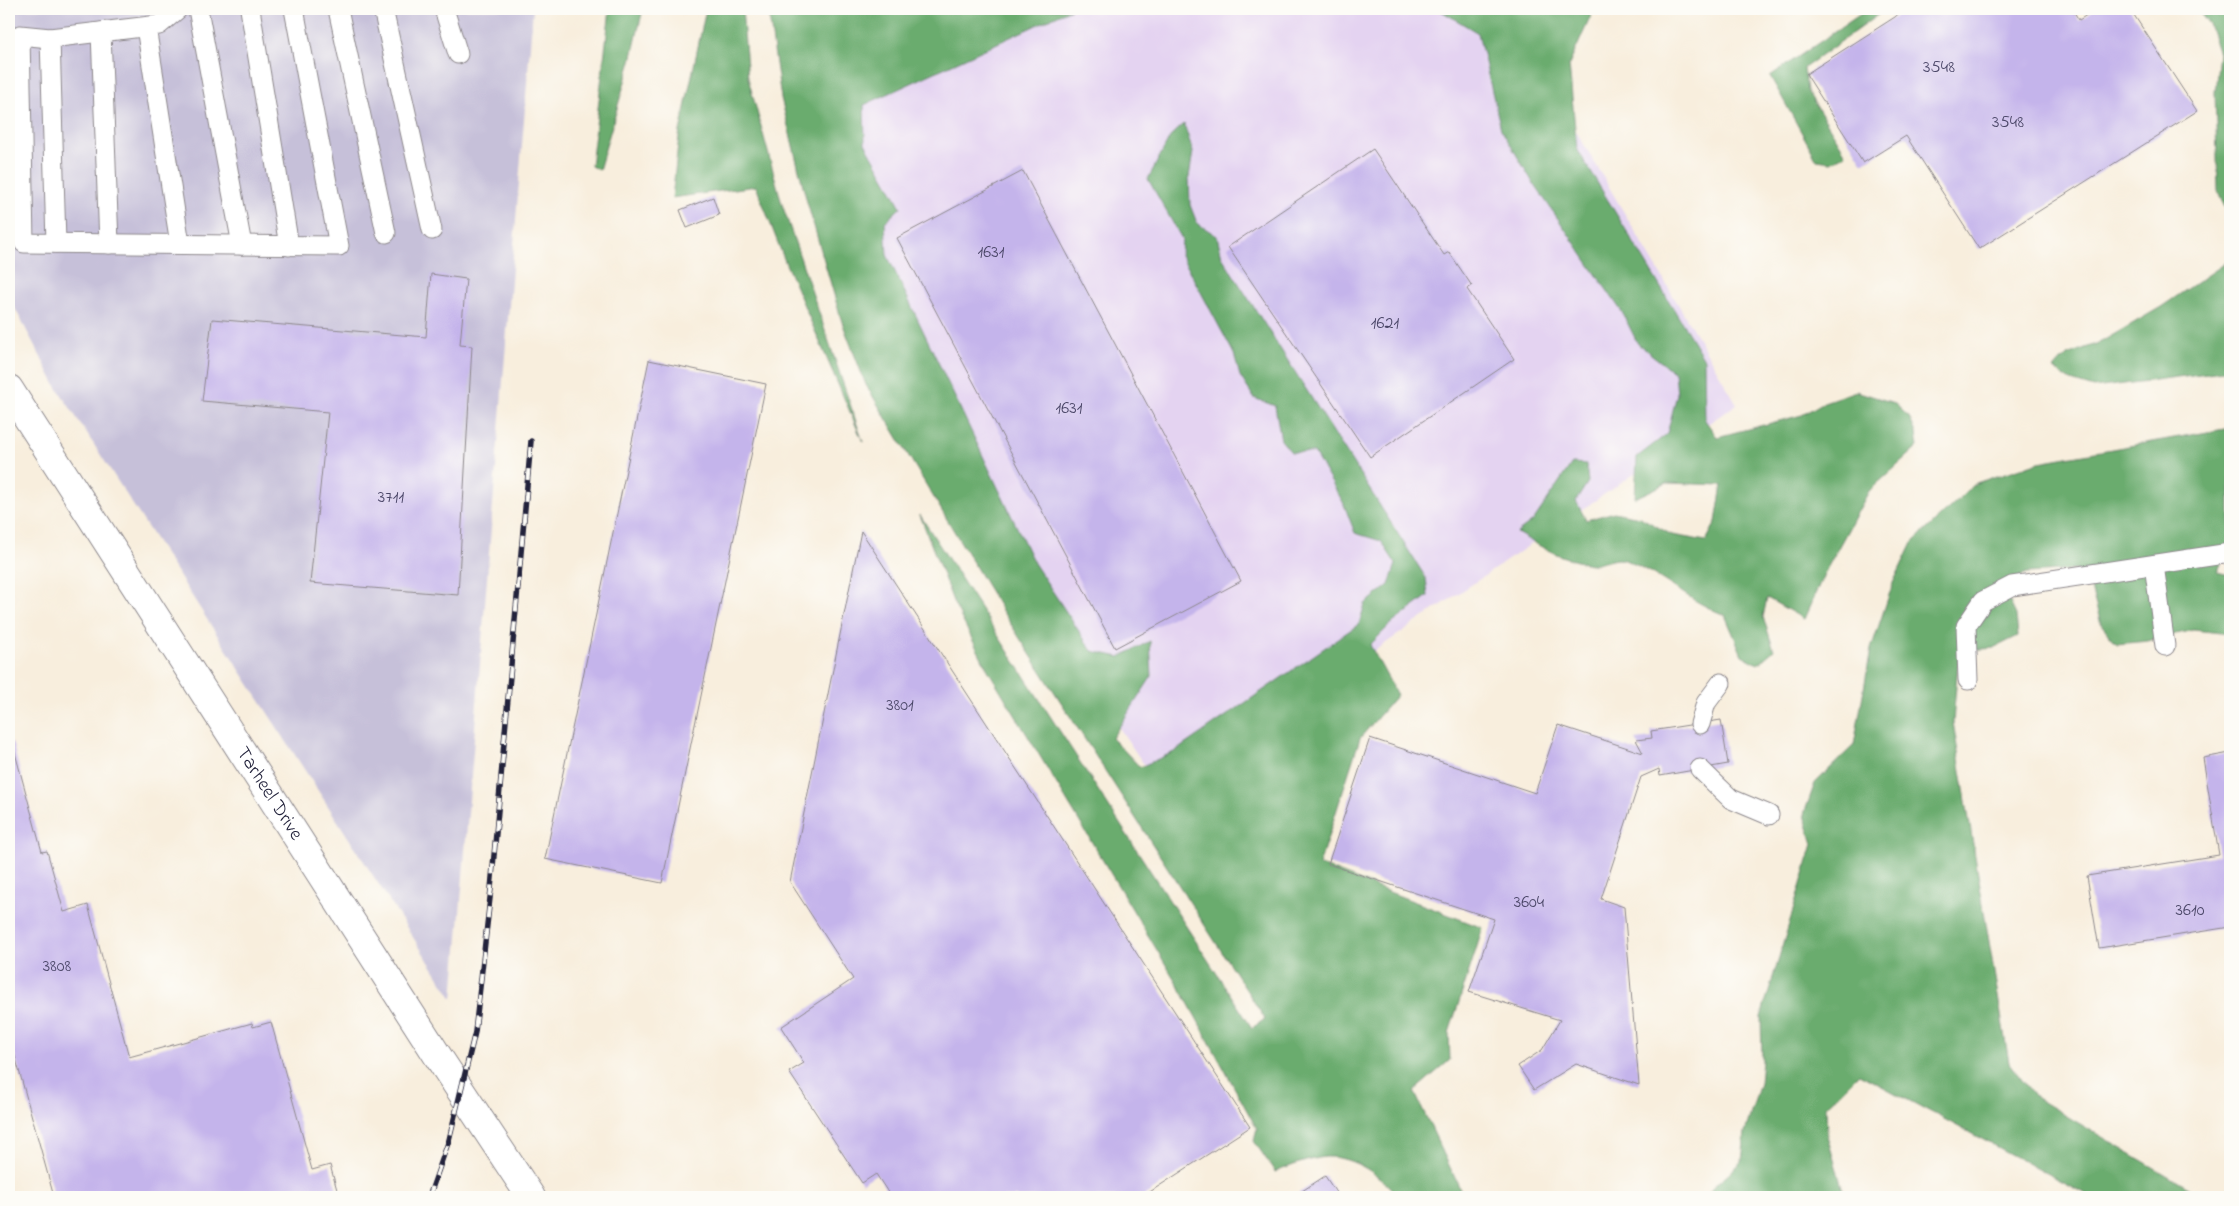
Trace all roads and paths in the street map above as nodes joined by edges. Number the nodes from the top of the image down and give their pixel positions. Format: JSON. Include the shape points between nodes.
{"nodes":[{"id":1,"x":178,"y":9,"type":"edge"},
{"id":2,"x":198,"y":9,"type":"edge"},
{"id":3,"x":250,"y":9,"type":"edge"},
{"id":4,"x":294,"y":9,"type":"edge"},
{"id":5,"x":338,"y":9,"type":"edge"},
{"id":6,"x":383,"y":9,"type":"edge"},
{"id":7,"x":444,"y":9,"type":"edge"},
{"id":8,"x":146,"y":27,"type":"junction"},
{"id":9,"x":101,"y":32,"type":"junction"},
{"id":10,"x":50,"y":38,"type":"junction"},
{"id":11,"x":458,"y":54,"type":"dead end"},
{"id":12,"x":432,"y":230,"type":"dead end"},
{"id":13,"x":386,"y":233,"type":"dead end"},
{"id":14,"x":56,"y":243,"type":"junction"},
{"id":15,"x":109,"y":244,"type":"junction"},
{"id":16,"x":180,"y":244,"type":"junction"},
{"id":17,"x":242,"y":246,"type":"junction"},
{"id":18,"x":289,"y":246,"type":"junction"},
{"id":19,"x":9,"y":389,"type":"edge"},
{"id":20,"x":2230,"y":552,"type":"edge"},
{"id":21,"x":2154,"y":565,"type":"junction"},
{"id":22,"x":2165,"y":646,"type":"dead end"},
{"id":23,"x":1968,"y":680,"type":"dead end"},
{"id":24,"x":1721,"y":683,"type":"dead end"},
{"id":25,"x":1700,"y":724,"type":"dead end"},
{"id":26,"x":1700,"y":769,"type":"dead end"},
{"id":27,"x":1769,"y":815,"type":"dead end"},
{"id":28,"x":531,"y":1197,"type":"edge"}],
"edges":[{"from":1,"to":8,"type":"lane","via":[[160,25]]},
{"from":2,"to":17,"type":"lane"},
{"from":3,"to":18,"type":"lane"},
{"from":4,"to":18,"type":"lane","via":[[339,246]]},
{"from":5,"to":13,"type":"lane"},
{"from":6,"to":12,"type":"lane"},
{"from":7,"to":11,"type":"lane"},
{"from":8,"to":9,"type":"lane"},
{"from":8,"to":16,"type":"lane"},
{"from":9,"to":10,"type":"lane"},
{"from":9,"to":15,"type":"lane"},
{"from":10,"to":14,"type":"lane"},
{"from":10,"to":14,"type":"lane","via":[[20,35],[24,243]]},
{"from":14,"to":15,"type":"lane"},
{"from":15,"to":16,"type":"lane"},
{"from":16,"to":17,"type":"lane"},
{"from":17,"to":18,"type":"lane"},
{"from":19,"to":28,"type":"street","name":"Tarheel Drive"},
{"from":20,"to":21,"type":"lane"},
{"from":21,"to":22,"type":"lane"},
{"from":21,"to":23,"type":"lane","via":[[2012,586],[1983,601],[1966,626]]},
{"from":24,"to":25,"type":"lane","via":[[1706,703]]},
{"from":26,"to":27,"type":"lane","via":[[1731,799]]}]}
